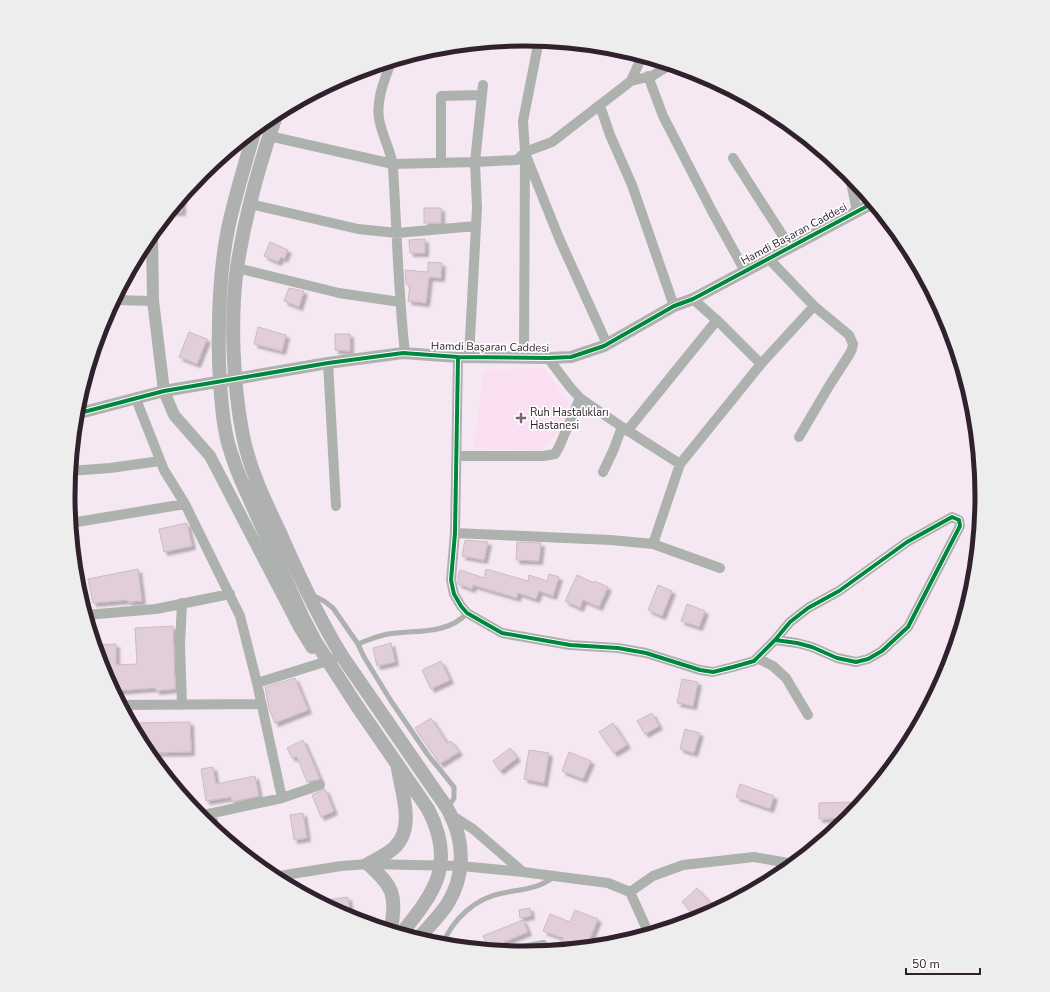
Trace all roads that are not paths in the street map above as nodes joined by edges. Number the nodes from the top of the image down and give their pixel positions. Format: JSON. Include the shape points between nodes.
{"nodes":[{"id":1,"x":538,"y":46,"type":"edge"},
{"id":2,"x":640,"y":61,"type":"edge"},
{"id":3,"x":389,"y":67,"type":"edge"},
{"id":4,"x":664,"y":68,"type":"edge"},
{"id":5,"x":648,"y":76,"type":"junction"},
{"id":6,"x":631,"y":81,"type":"junction"},
{"id":7,"x":483,"y":85,"type":"dead end"},
{"id":8,"x":482,"y":95,"type":"junction"},
{"id":9,"x":600,"y":106,"type":"junction"},
{"id":10,"x":274,"y":123,"type":"edge"},
{"id":11,"x":269,"y":136,"type":"junction"},
{"id":12,"x":253,"y":138,"type":"edge"},
{"id":13,"x":524,"y":152,"type":"junction"},
{"id":14,"x":733,"y":158,"type":"dead end"},
{"id":15,"x":475,"y":162,"type":"junction"},
{"id":16,"x":441,"y":163,"type":"junction"},
{"id":17,"x":393,"y":164,"type":"junction"},
{"id":18,"x":852,"y":188,"type":"edge"},
{"id":19,"x":250,"y":204,"type":"junction"},
{"id":20,"x":868,"y":205,"type":"edge"},
{"id":21,"x":857,"y":211,"type":"junction"},
{"id":22,"x":476,"y":226,"type":"junction"},
{"id":23,"x":397,"y":233,"type":"junction"},
{"id":24,"x":152,"y":244,"type":"edge"},
{"id":25,"x":790,"y":247,"type":"junction"},
{"id":26,"x":768,"y":258,"type":"junction"},
{"id":27,"x":237,"y":268,"type":"junction"},
{"id":28,"x":745,"y":270,"type":"junction"},
{"id":29,"x":693,"y":299,"type":"junction"},
{"id":30,"x":120,"y":300,"type":"edge"},
{"id":31,"x":153,"y":301,"type":"junction"},
{"id":32,"x":400,"y":302,"type":"junction"},
{"id":33,"x":674,"y":306,"type":"junction"},
{"id":34,"x":814,"y":306,"type":"junction"},
{"id":35,"x":717,"y":320,"type":"junction"},
{"id":36,"x":607,"y":344,"type":"junction"},
{"id":37,"x":405,"y":353,"type":"junction"},
{"id":38,"x":464,"y":357,"type":"junction"},
{"id":39,"x":524,"y":357,"type":"junction"},
{"id":40,"x":548,"y":358,"type":"junction"},
{"id":41,"x":328,"y":363,"type":"junction"},
{"id":42,"x":762,"y":364,"type":"junction"},
{"id":43,"x":235,"y":378,"type":"junction"},
{"id":44,"x":220,"y":381,"type":"junction"},
{"id":45,"x":164,"y":392,"type":"junction"},
{"id":46,"x":580,"y":398,"type":"junction"},
{"id":47,"x":136,"y":399,"type":"junction"},
{"id":48,"x":83,"y":412,"type":"edge"},
{"id":49,"x":625,"y":429,"type":"junction"},
{"id":50,"x":799,"y":437,"type":"dead end"},
{"id":51,"x":457,"y":456,"type":"junction"},
{"id":52,"x":160,"y":460,"type":"junction"},
{"id":53,"x":680,"y":464,"type":"junction"},
{"id":54,"x":76,"y":471,"type":"edge"},
{"id":55,"x":603,"y":472,"type":"dead end"},
{"id":56,"x":185,"y":504,"type":"junction"},
{"id":57,"x":336,"y":506,"type":"dead end"},
{"id":58,"x":76,"y":522,"type":"edge"},
{"id":59,"x":455,"y":533,"type":"junction"},
{"id":60,"x":653,"y":544,"type":"junction"},
{"id":61,"x":720,"y":568,"type":"dead end"},
{"id":62,"x":230,"y":594,"type":"junction"},
{"id":63,"x":308,"y":594,"type":"junction"},
{"id":64,"x":182,"y":603,"type":"junction"},
{"id":65,"x":467,"y":613,"type":"junction"},
{"id":66,"x":91,"y":615,"type":"edge"},
{"id":67,"x":775,"y":640,"type":"junction"},
{"id":68,"x":358,"y":644,"type":"junction"},
{"id":69,"x":342,"y":656,"type":"junction"},
{"id":70,"x":757,"y":658,"type":"junction"},
{"id":71,"x":324,"y":661,"type":"junction"},
{"id":72,"x":257,"y":683,"type":"junction"},
{"id":73,"x":261,"y":704,"type":"junction"},
{"id":74,"x":126,"y":705,"type":"edge"},
{"id":75,"x":182,"y":705,"type":"junction"},
{"id":76,"x":808,"y":715,"type":"dead end"},
{"id":77,"x":397,"y":764,"type":"junction"},
{"id":78,"x":320,"y":785,"type":"dead end"},
{"id":79,"x":282,"y":798,"type":"junction"},
{"id":80,"x":449,"y":812,"type":"junction"},
{"id":81,"x":212,"y":814,"type":"junction"},
{"id":82,"x":208,"y":815,"type":"edge"},
{"id":83,"x":213,"y":819,"type":"edge"},
{"id":84,"x":786,"y":863,"type":"edge"},
{"id":85,"x":368,"y":864,"type":"junction"},
{"id":86,"x":441,"y":865,"type":"junction"},
{"id":87,"x":461,"y":866,"type":"junction"},
{"id":88,"x":523,"y":872,"type":"junction"},
{"id":89,"x":283,"y":875,"type":"edge"},
{"id":90,"x":555,"y":876,"type":"junction"},
{"id":91,"x":630,"y":892,"type":"junction"},
{"id":92,"x":392,"y":926,"type":"edge"},
{"id":93,"x":647,"y":929,"type":"edge"},
{"id":94,"x":404,"y":930,"type":"edge"},
{"id":95,"x":422,"y":934,"type":"edge"},
{"id":96,"x":445,"y":938,"type":"edge"}],
"edges":[{"from":1,"to":13,"type":"street","via":[[523,121]]},
{"from":2,"to":6,"type":"street"},
{"from":3,"to":17,"type":"street","via":[[380,99],[379,118]]},
{"from":4,"to":5,"type":"street"},
{"from":5,"to":6,"type":"street"},
{"from":5,"to":28,"type":"street","via":[[663,116]]},
{"from":6,"to":9,"type":"street"},
{"from":7,"to":8,"type":"street"},
{"from":8,"to":15,"type":"street"},
{"from":8,"to":16,"type":"street","via":[[441,96]]},
{"from":9,"to":13,"type":"street","via":[[552,142]]},
{"from":9,"to":33,"type":"street","via":[[632,185]]},
{"from":10,"to":11,"type":"main road"},
{"from":11,"to":17,"type":"street"},
{"from":11,"to":19,"type":"main road"},
{"from":12,"to":44,"type":"main road","via":[[228,227],[222,261],[218,318]]},
{"from":13,"to":15,"type":"street","via":[[517,160]]},
{"from":13,"to":36,"type":"street"},
{"from":13,"to":39,"type":"street"},
{"from":14,"to":25,"type":"street"},
{"from":15,"to":16,"type":"street"},
{"from":15,"to":22,"type":"street"},
{"from":16,"to":17,"type":"street"},
{"from":17,"to":23,"type":"street"},
{"from":18,"to":21,"type":"street"},
{"from":19,"to":23,"type":"street","via":[[358,229]]},
{"from":19,"to":27,"type":"main road"},
{"from":20,"to":21,"type":"street","name":"Hamdi Başaran Caddesi"},
{"from":21,"to":25,"type":"street","name":"Hamdi Başaran Caddesi"},
{"from":22,"to":23,"type":"street"},
{"from":22,"to":38,"type":"street"},
{"from":23,"to":32,"type":"street"},
{"from":24,"to":31,"type":"street"},
{"from":25,"to":26,"type":"street","name":"Hamdi Başaran Caddesi"},
{"from":26,"to":28,"type":"street","name":"Hamdi Başaran Caddesi"},
{"from":26,"to":34,"type":"street"},
{"from":27,"to":32,"type":"street","via":[[338,293]]},
{"from":27,"to":43,"type":"main road"},
{"from":28,"to":29,"type":"street","name":"Hamdi Başaran Caddesi"},
{"from":29,"to":33,"type":"street","name":"Hamdi Başaran Caddesi"},
{"from":29,"to":35,"type":"street"},
{"from":30,"to":31,"type":"street"},
{"from":31,"to":45,"type":"street"},
{"from":32,"to":37,"type":"street"},
{"from":33,"to":36,"type":"street","name":"Hamdi Başaran Caddesi"},
{"from":34,"to":42,"type":"street"},
{"from":34,"to":50,"type":"street","via":[[849,335],[852,339],[852,349]]},
{"from":35,"to":42,"type":"street"},
{"from":35,"to":49,"type":"street"},
{"from":36,"to":40,"type":"street","name":"Hamdi Başaran Caddesi","via":[[571,357]]},
{"from":37,"to":38,"type":"street","name":"Hamdi Başaran Caddesi"},
{"from":37,"to":41,"type":"street","name":"Hamdi Başaran Caddesi"},
{"from":38,"to":39,"type":"street","name":"Hamdi Başaran Caddesi"},
{"from":38,"to":51,"type":"street"},
{"from":39,"to":40,"type":"street","name":"Hamdi Başaran Caddesi"},
{"from":40,"to":46,"type":"street"},
{"from":41,"to":43,"type":"street","name":"Hamdi Başaran Caddesi"},
{"from":41,"to":57,"type":"street"},
{"from":42,"to":53,"type":"street"},
{"from":43,"to":44,"type":"street","name":"Hamdi Başaran Caddesi"},
{"from":43,"to":63,"type":"main road","via":[[243,437],[251,466]]},
{"from":44,"to":45,"type":"street","name":"Hamdi Başaran Caddesi"},
{"from":44,"to":71,"type":"main road","via":[[222,410],[232,457]]},
{"from":45,"to":47,"type":"street","name":"Hamdi Başaran Caddesi"},
{"from":45,"to":71,"type":"street","via":[[174,415],[210,456],[299,627]]},
{"from":46,"to":49,"type":"street"},
{"from":46,"to":51,"type":"street","via":[[555,454]]},
{"from":47,"to":48,"type":"street","name":"Hamdi Başaran Caddesi"},
{"from":47,"to":52,"type":"street"},
{"from":49,"to":53,"type":"street"},
{"from":49,"to":55,"type":"street"},
{"from":51,"to":59,"type":"street"},
{"from":52,"to":54,"type":"street"},
{"from":52,"to":56,"type":"street"},
{"from":53,"to":60,"type":"street"},
{"from":56,"to":58,"type":"street"},
{"from":56,"to":62,"type":"street"},
{"from":59,"to":60,"type":"street"},
{"from":59,"to":65,"type":"street","via":[[451,580],[454,594]]},
{"from":60,"to":61,"type":"street"},
{"from":62,"to":64,"type":"street"},
{"from":62,"to":72,"type":"street","via":[[240,616]]},
{"from":63,"to":68,"type":"lane","via":[[333,608]]},
{"from":63,"to":69,"type":"main road","via":[[327,633]]},
{"from":64,"to":66,"type":"street","via":[[156,609]]},
{"from":64,"to":75,"type":"street"},
{"from":65,"to":68,"type":"lane","via":[[462,619],[450,625],[431,630],[388,634]]},
{"from":65,"to":70,"type":"street","via":[[502,633],[570,645],[618,648],[646,653],[700,670],[713,672]]},
{"from":67,"to":67,"type":"street","via":[[790,622],[808,608],[839,591],[907,542],[952,517],[959,520],[960,526],[908,627],[882,651],[856,662],[837,658],[812,647]]},
{"from":67,"to":70,"type":"street"},
{"from":68,"to":80,"type":"lane","via":[[428,755],[454,787],[454,798]]},
{"from":69,"to":71,"type":"street"},
{"from":69,"to":80,"type":"main road"},
{"from":70,"to":76,"type":"street","via":[[773,666],[786,678]]},
{"from":71,"to":72,"type":"street"},
{"from":71,"to":77,"type":"main road"},
{"from":72,"to":73,"type":"street"},
{"from":73,"to":75,"type":"street"},
{"from":73,"to":79,"type":"street"},
{"from":74,"to":75,"type":"street"},
{"from":77,"to":85,"type":"main road","via":[[405,805],[406,823],[403,836],[395,848]]},
{"from":77,"to":86,"type":"main road","via":[[436,823],[442,852]]},
{"from":78,"to":79,"type":"street"},
{"from":79,"to":81,"type":"street"},
{"from":80,"to":87,"type":"main road","via":[[458,830]]},
{"from":80,"to":88,"type":"street"},
{"from":81,"to":82,"type":"street"},
{"from":81,"to":83,"type":"street"},
{"from":84,"to":91,"type":"street","via":[[754,857],[683,865],[654,876]]},
{"from":85,"to":86,"type":"street"},
{"from":85,"to":89,"type":"street"},
{"from":85,"to":92,"type":"main road","via":[[392,891],[394,906]]},
{"from":86,"to":87,"type":"street"},
{"from":86,"to":94,"type":"main road","via":[[432,891]]},
{"from":87,"to":88,"type":"street"},
{"from":87,"to":95,"type":"main road","via":[[448,904]]},
{"from":88,"to":90,"type":"street"},
{"from":90,"to":91,"type":"street","via":[[608,883]]},
{"from":90,"to":96,"type":"lane","via":[[534,888],[501,893],[475,904],[458,918]]},
{"from":91,"to":93,"type":"street"}]}
